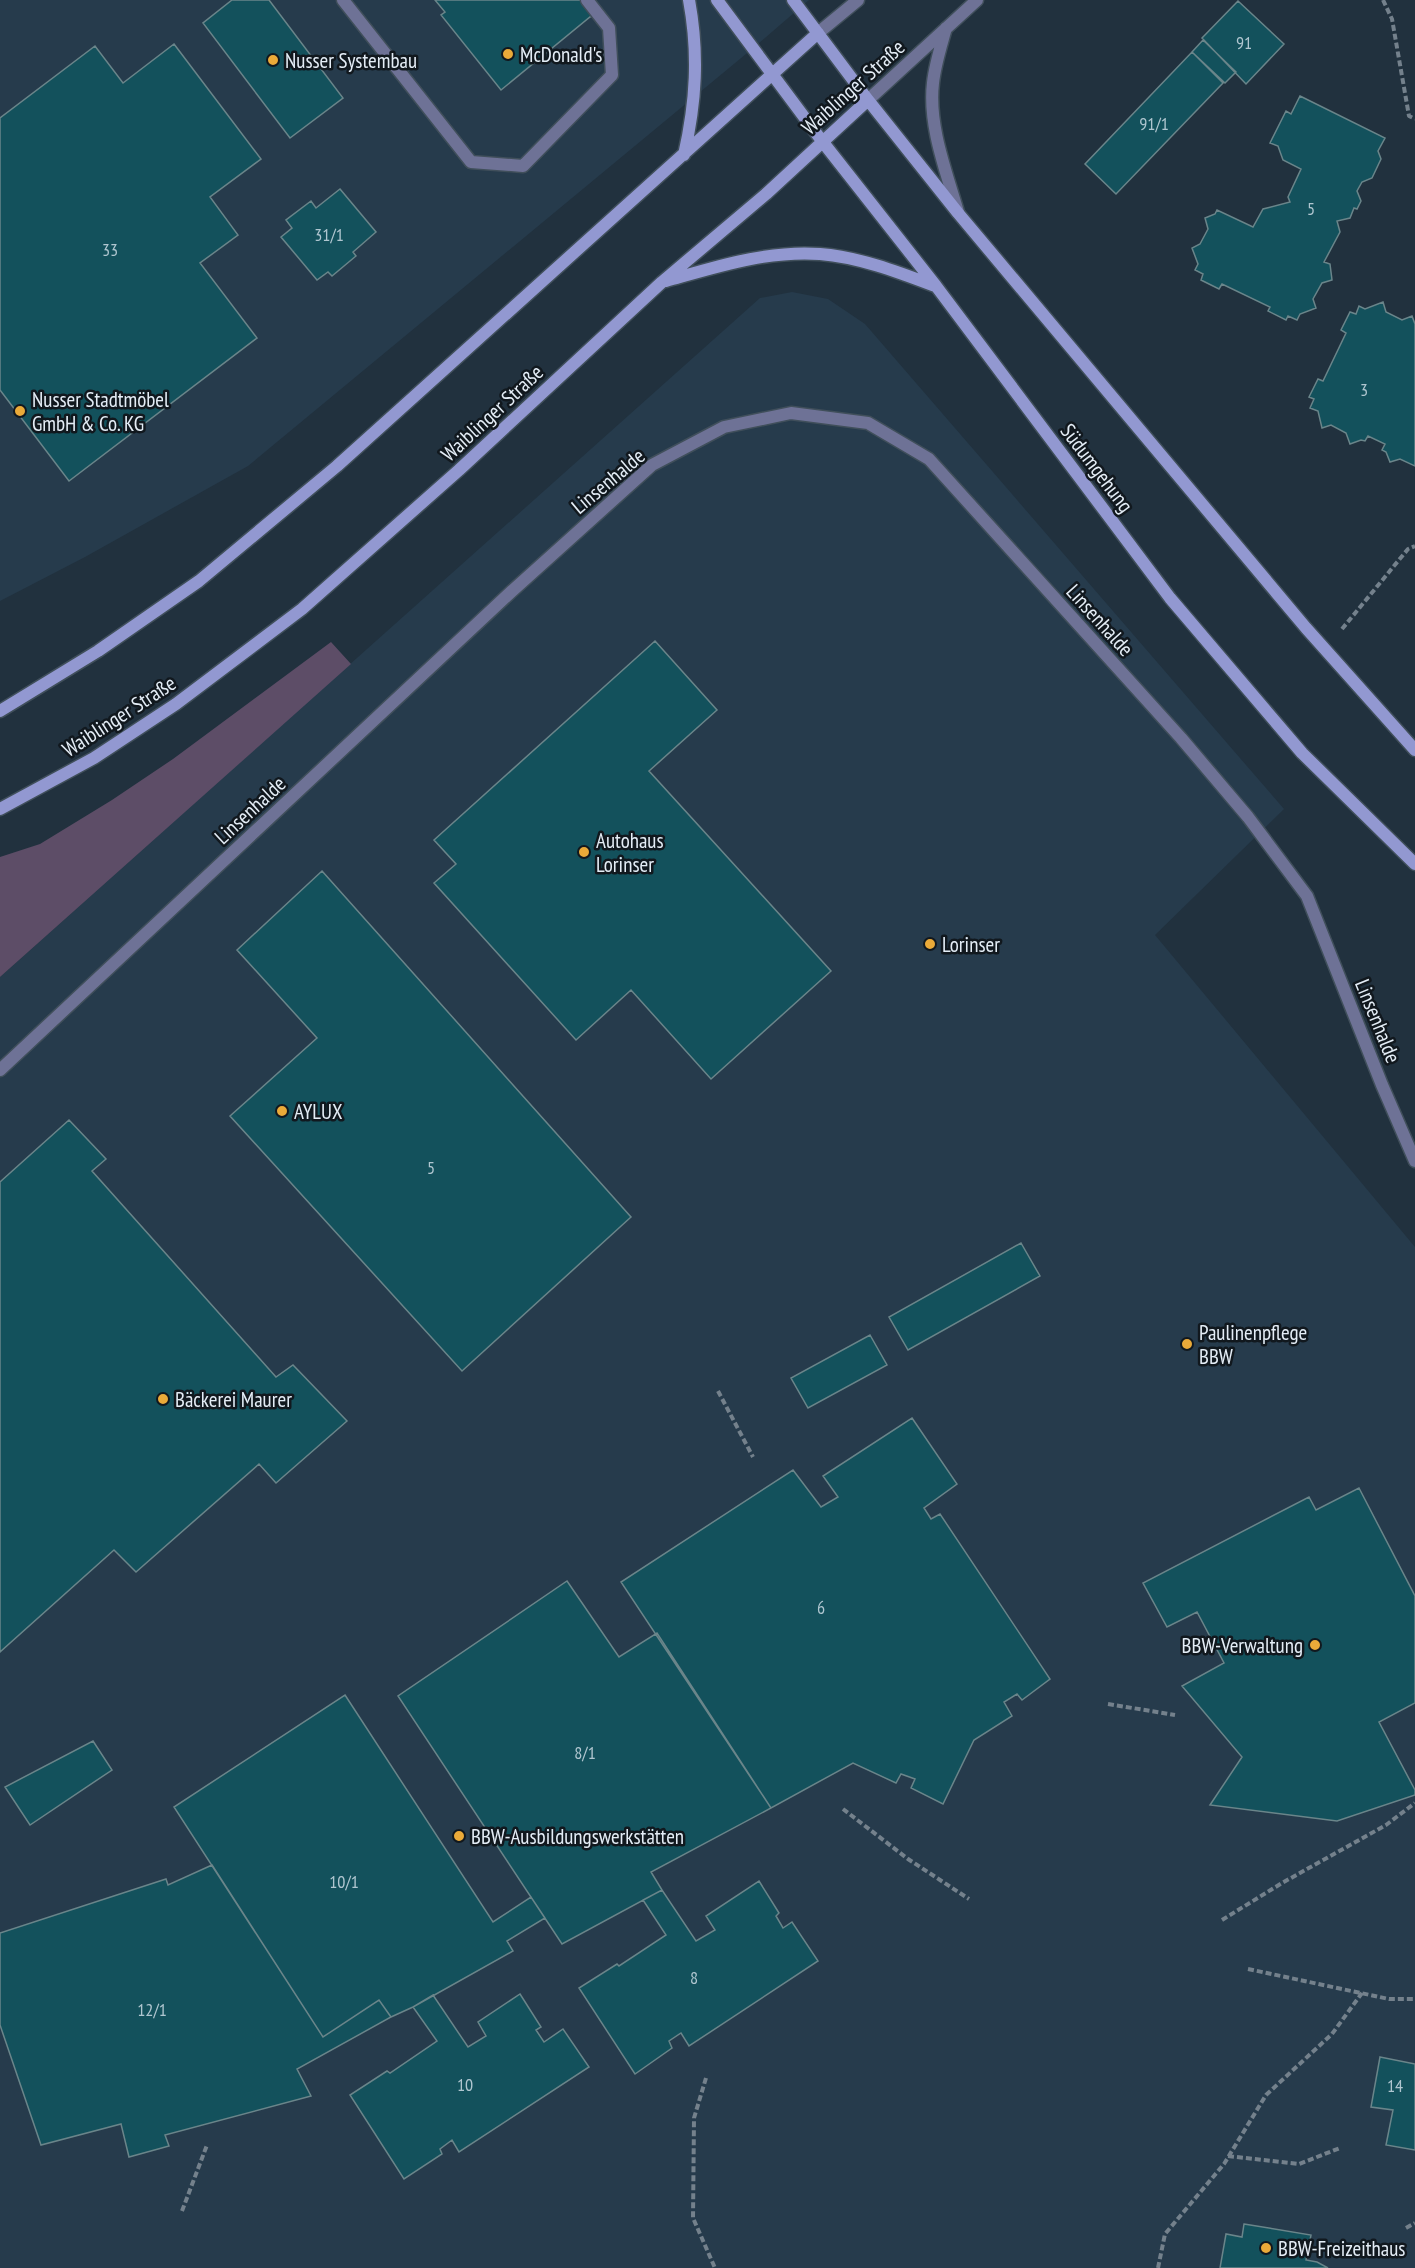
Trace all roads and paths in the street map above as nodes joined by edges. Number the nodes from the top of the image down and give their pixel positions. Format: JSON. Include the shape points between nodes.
{"nodes":[{"id":1,"x":343,"y":0,"type":"edge"},
{"id":2,"x":587,"y":0,"type":"edge"},
{"id":3,"x":689,"y":0,"type":"edge"},
{"id":4,"x":717,"y":0,"type":"edge"},
{"id":5,"x":793,"y":0,"type":"edge"},
{"id":6,"x":858,"y":0,"type":"edge"},
{"id":7,"x":977,"y":0,"type":"edge"},
{"id":8,"x":1383,"y":0,"type":"edge"},
{"id":9,"x":946,"y":28,"type":"junction"},
{"id":10,"x":818,"y":33,"type":"junction"},
{"id":11,"x":773,"y":74,"type":"junction"},
{"id":12,"x":868,"y":100,"type":"junction"},
{"id":13,"x":1415,"y":119,"type":"edge"},
{"id":14,"x":822,"y":141,"type":"junction"},
{"id":15,"x":684,"y":155,"type":"junction"},
{"id":16,"x":958,"y":213,"type":"junction"},
{"id":17,"x":662,"y":282,"type":"junction"},
{"id":18,"x":936,"y":286,"type":"junction"},
{"id":19,"x":1415,"y":546,"type":"edge"},
{"id":20,"x":1325,"y":651,"type":"junction"},
{"id":21,"x":0,"y":711,"type":"edge"},
{"id":22,"x":1415,"y":750,"type":"edge"},
{"id":23,"x":0,"y":809,"type":"edge"},
{"id":24,"x":1415,"y":864,"type":"edge"},
{"id":25,"x":0,"y":1070,"type":"edge"},
{"id":26,"x":1415,"y":1161,"type":"edge"},
{"id":27,"x":718,"y":1391,"type":"dead end"},
{"id":28,"x":753,"y":1457,"type":"dead end"},
{"id":29,"x":1108,"y":1704,"type":"dead end"},
{"id":30,"x":1175,"y":1715,"type":"dead end"},
{"id":31,"x":1415,"y":1803,"type":"edge"},
{"id":32,"x":843,"y":1809,"type":"dead end"},
{"id":33,"x":969,"y":1899,"type":"dead end"},
{"id":34,"x":1222,"y":1920,"type":"dead end"},
{"id":35,"x":1248,"y":1969,"type":"dead end"},
{"id":36,"x":1362,"y":1993,"type":"junction"},
{"id":37,"x":1415,"y":1999,"type":"edge"},
{"id":38,"x":706,"y":2078,"type":"dead end"},
{"id":39,"x":207,"y":2145,"type":"dead end"},
{"id":40,"x":1340,"y":2148,"type":"dead end"},
{"id":41,"x":1228,"y":2156,"type":"junction"},
{"id":42,"x":182,"y":2211,"type":"dead end"},
{"id":43,"x":1415,"y":2223,"type":"edge"},
{"id":44,"x":1406,"y":2228,"type":"dead end"},
{"id":45,"x":715,"y":2268,"type":"edge"},
{"id":46,"x":1158,"y":2268,"type":"edge"}],
"edges":[{"from":1,"to":2,"type":"street","via":[[471,162],[523,166],[612,75],[609,28]]},
{"from":3,"to":15,"type":"main road","via":[[696,87]]},
{"from":4,"to":11,"type":"main road","name":"Südumgehung"},
{"from":5,"to":10,"type":"main road"},
{"from":6,"to":10,"type":"street"},
{"from":7,"to":9,"type":"street","name":"Waiblinger Straße"},
{"from":8,"to":13,"type":"path","via":[[1392,18],[1409,116]]},
{"from":9,"to":12,"type":"street","name":"Waiblinger Straße"},
{"from":9,"to":16,"type":"street","via":[[937,57],[932,102]]},
{"from":10,"to":11,"type":"main road"},
{"from":10,"to":12,"type":"main road"},
{"from":11,"to":14,"type":"main road","name":"Südumgehung"},
{"from":11,"to":15,"type":"main road"},
{"from":12,"to":14,"type":"main road","name":"Waiblinger Straße"},
{"from":12,"to":16,"type":"main road"},
{"from":14,"to":17,"type":"main road","name":"Waiblinger Straße"},
{"from":14,"to":18,"type":"main road","name":"Südumgehung"},
{"from":15,"to":21,"type":"main road","via":[[337,466],[199,581],[98,651]]},
{"from":16,"to":20,"type":"main road"},
{"from":17,"to":18,"type":"main road","via":[[741,261],[782,254],[820,254],[864,262]]},
{"from":17,"to":23,"type":"main road","name":"Waiblinger Straße","via":[[302,609],[176,704],[94,758]]},
{"from":18,"to":24,"type":"main road","name":"Südumgehung","via":[[1170,598],[1302,753]]},
{"from":19,"to":20,"type":"path","via":[[1408,549]]},
{"from":20,"to":22,"type":"main road"},
{"from":25,"to":26,"type":"street","name":"Linsenhalde","via":[[652,465],[724,427],[790,413],[868,423],[929,459],[1248,817],[1307,896]]},
{"from":27,"to":28,"type":"path"},
{"from":29,"to":30,"type":"path"},
{"from":31,"to":34,"type":"path","via":[[1386,1826]]},
{"from":32,"to":33,"type":"path"},
{"from":35,"to":36,"type":"path"},
{"from":36,"to":37,"type":"path"},
{"from":36,"to":41,"type":"path","via":[[1332,2034],[1266,2095]]},
{"from":38,"to":45,"type":"path","via":[[694,2118],[693,2218]]},
{"from":39,"to":42,"type":"path"},
{"from":40,"to":41,"type":"path","via":[[1299,2164]]},
{"from":41,"to":46,"type":"path","via":[[1165,2234]]},
{"from":43,"to":44,"type":"path"}]}
